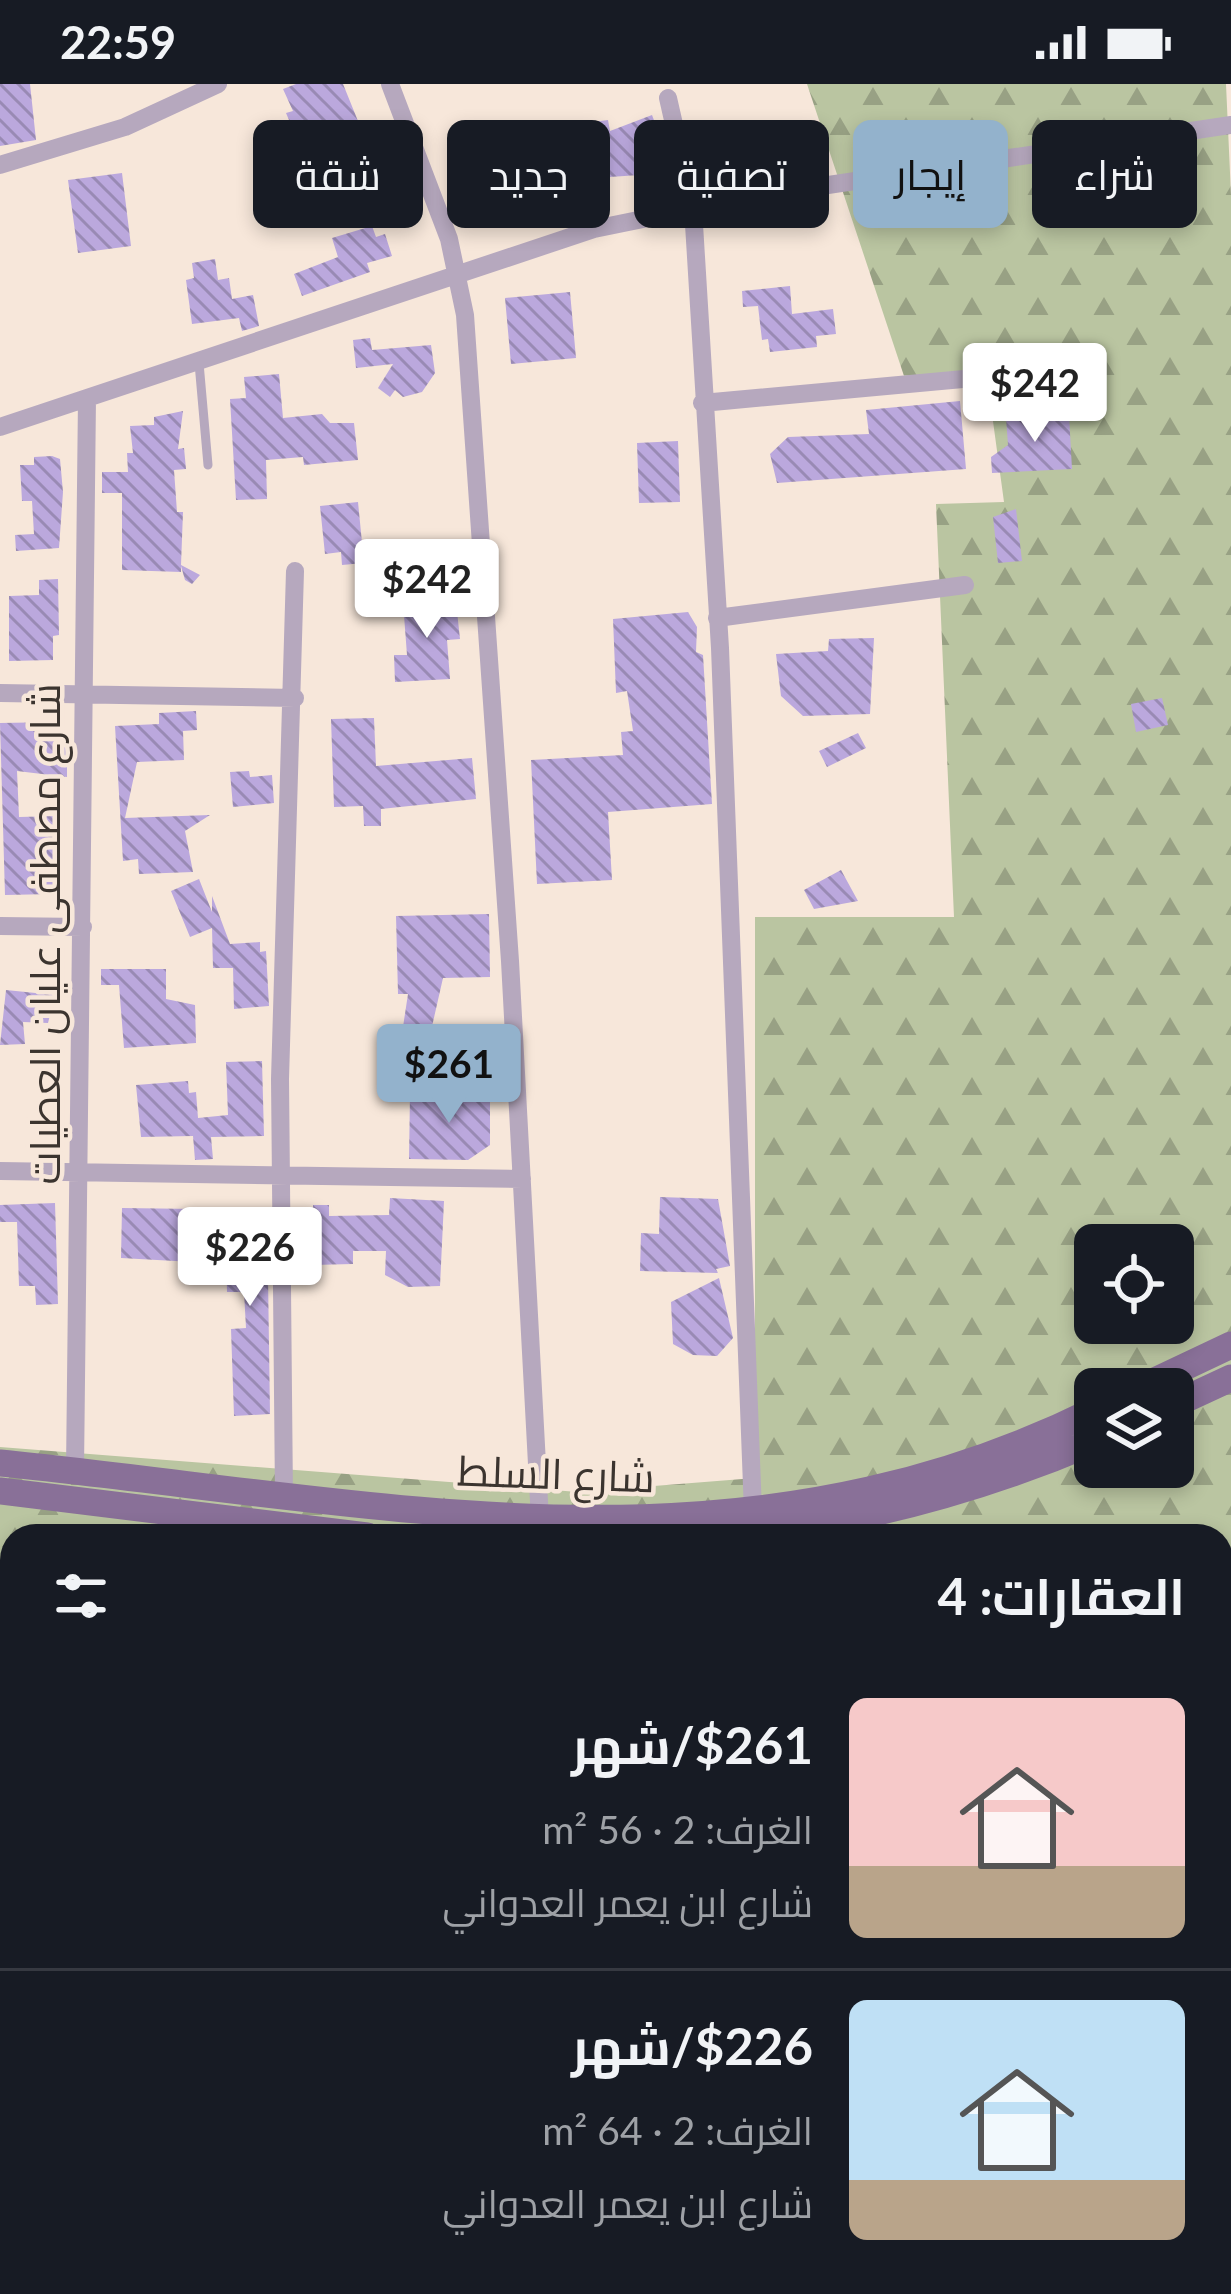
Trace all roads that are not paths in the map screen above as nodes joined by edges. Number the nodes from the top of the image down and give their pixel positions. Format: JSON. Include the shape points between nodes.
{"nodes":[{"id":1,"x":218,"y":84,"type":"edge"},
{"id":2,"x":389,"y":84,"type":"edge"},
{"id":3,"x":668,"y":98,"type":"dead end"},
{"id":4,"x":673,"y":120,"type":"edge"},
{"id":5,"x":1231,"y":125,"type":"edge"},
{"id":6,"x":0,"y":165,"type":"edge"},
{"id":7,"x":829,"y":187,"type":"edge"},
{"id":8,"x":634,"y":221,"type":"edge"},
{"id":9,"x":694,"y":228,"type":"edge"},
{"id":10,"x":459,"y":270,"type":"junction"},
{"id":11,"x":199,"y":363,"type":"junction"},
{"id":12,"x":1040,"y":372,"type":"dead end"},
{"id":13,"x":87,"y":398,"type":"junction"},
{"id":14,"x":702,"y":403,"type":"junction"},
{"id":15,"x":0,"y":427,"type":"edge"},
{"id":16,"x":208,"y":464,"type":"dead end"},
{"id":17,"x":295,"y":571,"type":"dead end"},
{"id":18,"x":965,"y":585,"type":"dead end"},
{"id":19,"x":717,"y":618,"type":"junction"},
{"id":20,"x":0,"y":693,"type":"edge"},
{"id":21,"x":81,"y":694,"type":"junction"},
{"id":22,"x":295,"y":698,"type":"junction"},
{"id":23,"x":0,"y":926,"type":"edge"},
{"id":24,"x":82,"y":927,"type":"junction"},
{"id":25,"x":0,"y":1171,"type":"edge"},
{"id":26,"x":79,"y":1174,"type":"junction"},
{"id":27,"x":280,"y":1178,"type":"junction"},
{"id":28,"x":522,"y":1179,"type":"junction"},
{"id":29,"x":1231,"y":1345,"type":"edge"},
{"id":30,"x":1182,"y":1368,"type":"edge"},
{"id":31,"x":1231,"y":1378,"type":"edge"},
{"id":32,"x":1194,"y":1396,"type":"edge"},
{"id":33,"x":1074,"y":1420,"type":"edge"},
{"id":34,"x":1074,"y":1449,"type":"edge"},
{"id":35,"x":0,"y":1462,"type":"edge"},
{"id":36,"x":74,"y":1470,"type":"junction"},
{"id":37,"x":0,"y":1491,"type":"edge"},
{"id":38,"x":284,"y":1497,"type":"junction"},
{"id":39,"x":540,"y":1520,"type":"junction"},
{"id":40,"x":254,"y":1524,"type":"edge"},
{"id":41,"x":747,"y":1524,"type":"edge"}],
"edges":[{"from":1,"to":6,"type":"street","via":[[124,127]]},
{"from":2,"to":10,"type":"street"},
{"from":3,"to":4,"type":"street"},
{"from":5,"to":7,"type":"street"},
{"from":8,"to":10,"type":"street"},
{"from":9,"to":14,"type":"street"},
{"from":10,"to":11,"type":"street"},
{"from":10,"to":28,"type":"street"},
{"from":11,"to":13,"type":"street"},
{"from":11,"to":16,"type":"lane"},
{"from":12,"to":14,"type":"street"},
{"from":13,"to":15,"type":"street"},
{"from":13,"to":21,"type":"street","name":"شارع مصطفى عليان العطيات"},
{"from":14,"to":19,"type":"street"},
{"from":17,"to":22,"type":"street"},
{"from":18,"to":19,"type":"street"},
{"from":19,"to":41,"type":"street"},
{"from":20,"to":21,"type":"street"},
{"from":21,"to":22,"type":"street"},
{"from":21,"to":24,"type":"street","name":"شارع مصطفى عليان العطيات"},
{"from":22,"to":27,"type":"street"},
{"from":23,"to":24,"type":"street"},
{"from":24,"to":26,"type":"street","name":"شارع مصطفى عليان العطيات"},
{"from":25,"to":26,"type":"street"},
{"from":26,"to":27,"type":"street"},
{"from":26,"to":36,"type":"street","name":"شارع مصطفى عليان العطيات"},
{"from":27,"to":28,"type":"street"},
{"from":27,"to":38,"type":"street"},
{"from":28,"to":39,"type":"street"},
{"from":29,"to":30,"type":"main road"},
{"from":31,"to":32,"type":"main road"},
{"from":33,"to":41,"type":"main road","name":"شارع السلط","via":[[881,1490]]},
{"from":34,"to":41,"type":"main road","name":"شارع السلط","via":[[956,1493],[826,1524]]},
{"from":35,"to":36,"type":"main road","name":"شارع السلط"},
{"from":36,"to":38,"type":"main road","name":"شارع السلط"},
{"from":37,"to":40,"type":"main road"},
{"from":38,"to":39,"type":"main road","name":"شارع السلط"},
{"from":39,"to":41,"type":"main road","name":"شارع السلط"}]}
